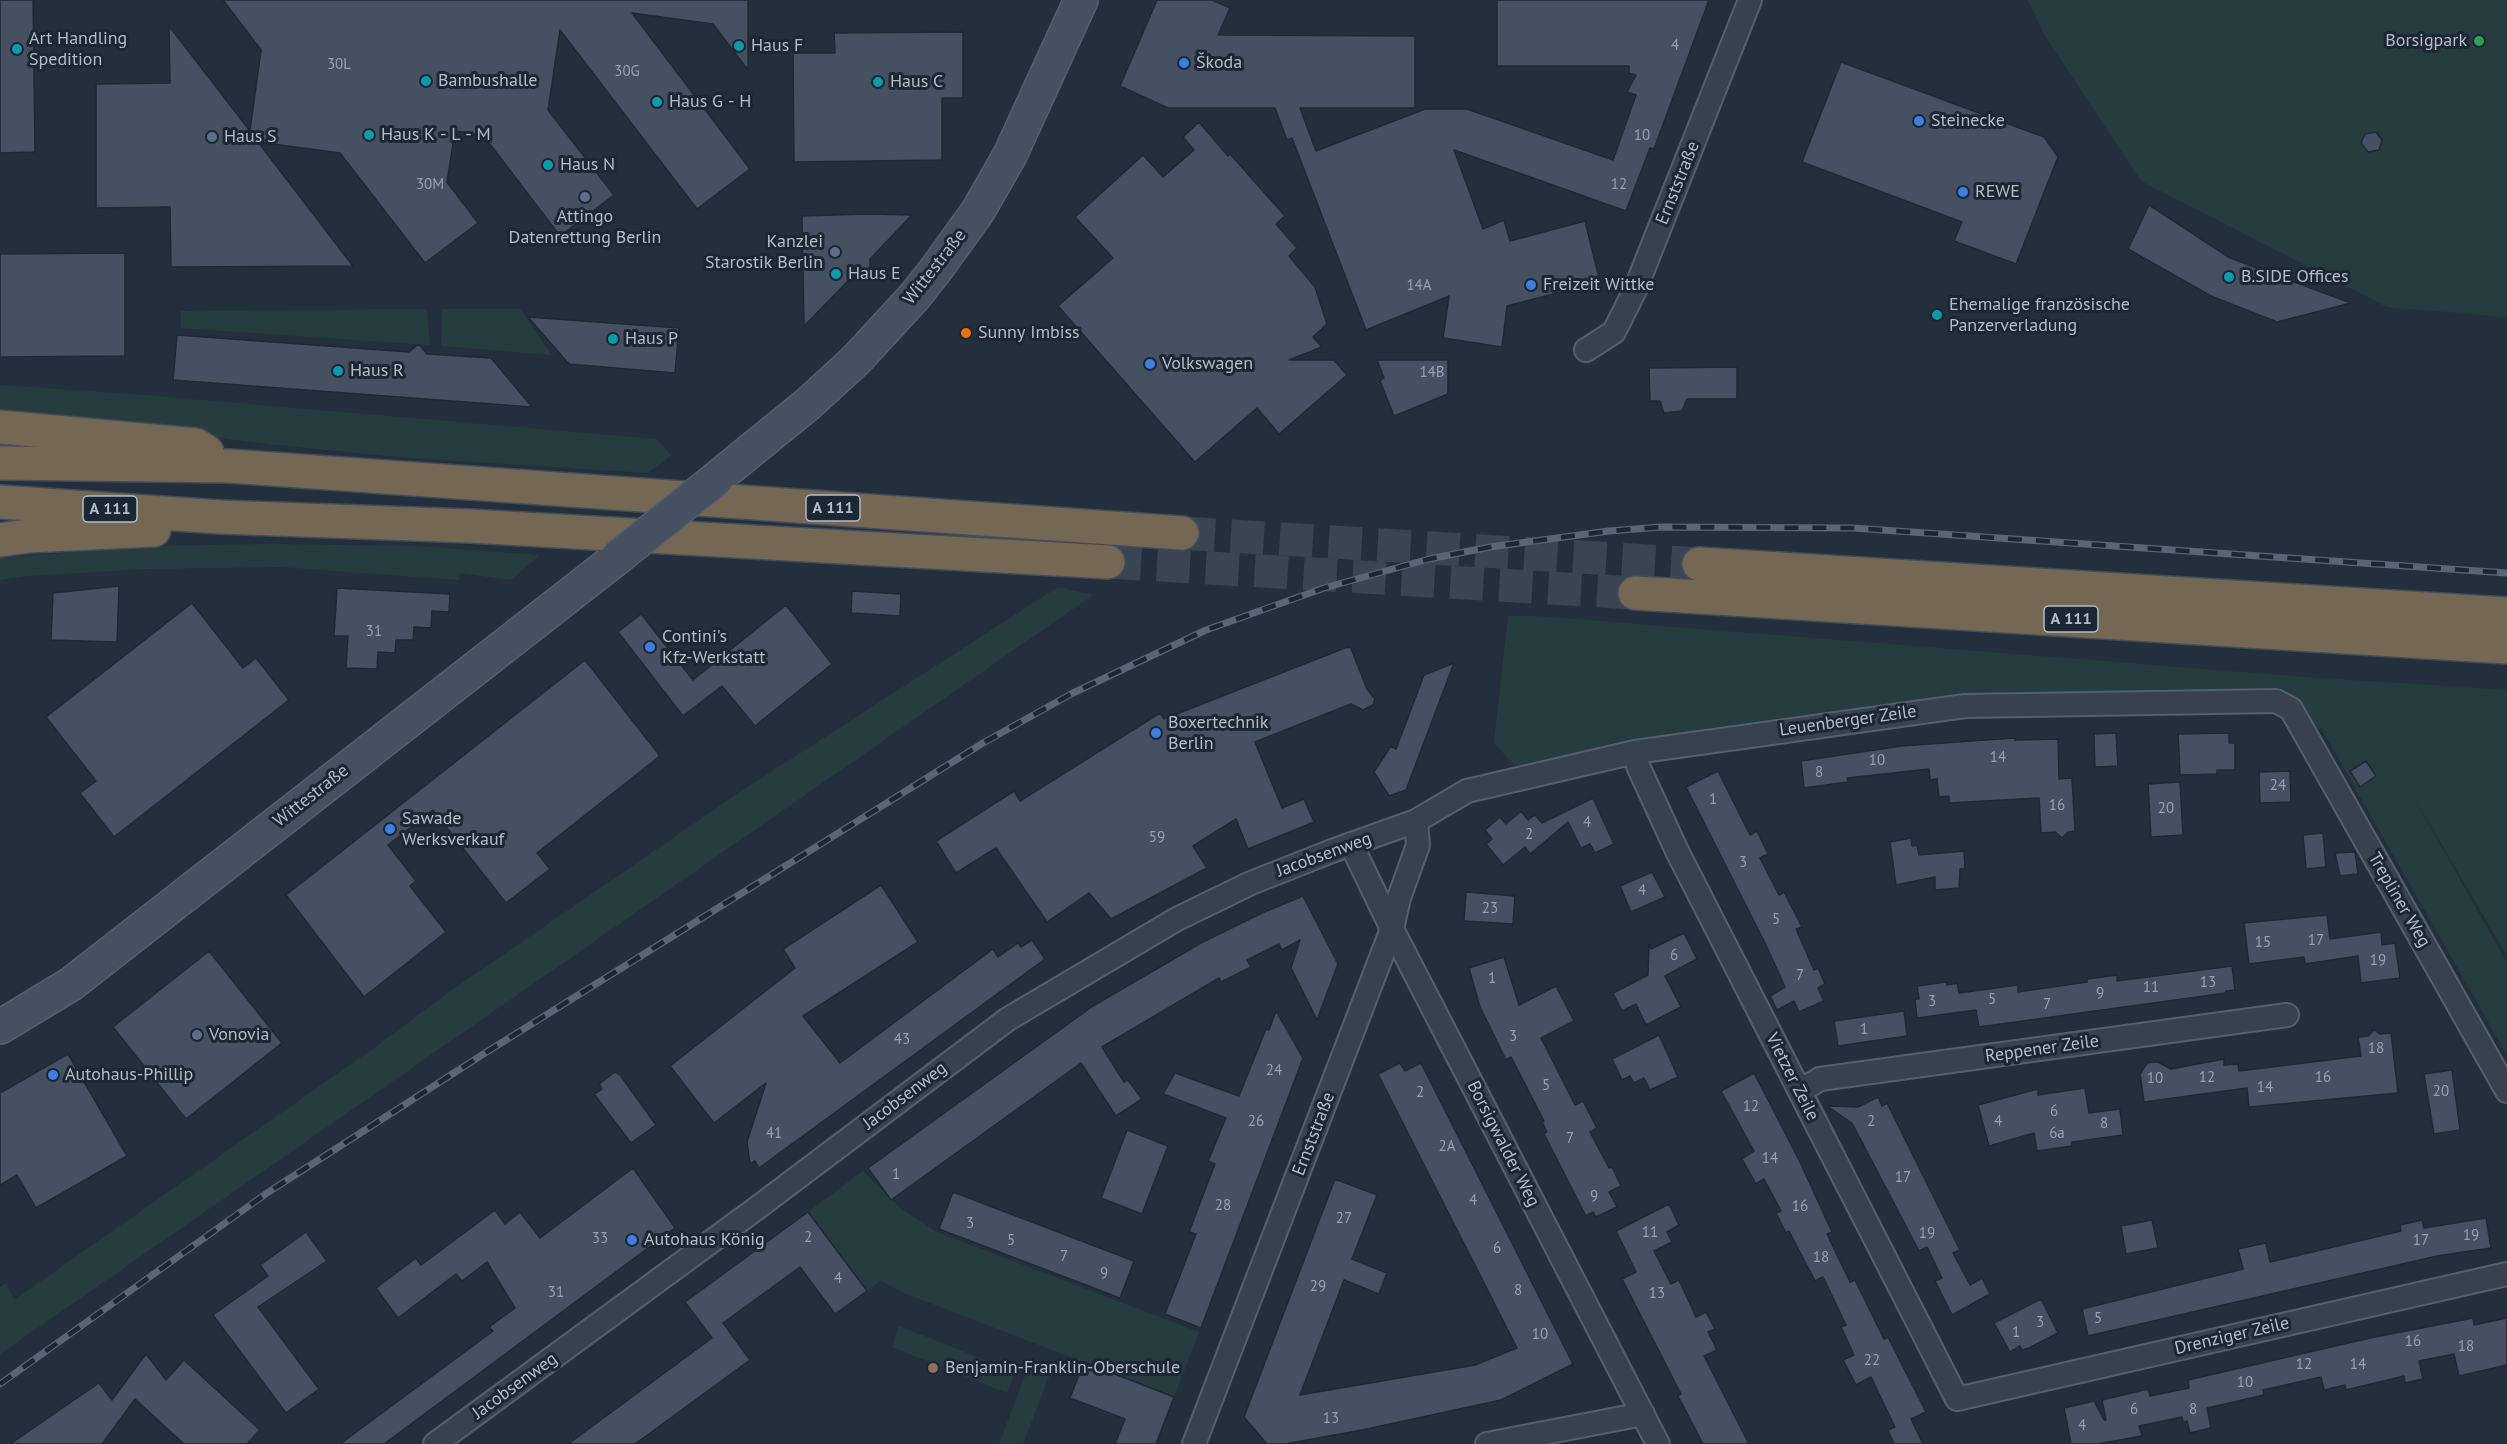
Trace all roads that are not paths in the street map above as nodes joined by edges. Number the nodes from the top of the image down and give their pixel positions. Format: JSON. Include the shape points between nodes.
{"nodes":[{"id":1,"x":1081,"y":0,"type":"edge"},
{"id":2,"x":1750,"y":0,"type":"edge"},
{"id":3,"x":1586,"y":350,"type":"dead end"},
{"id":4,"x":0,"y":427,"type":"edge"},
{"id":5,"x":0,"y":462,"type":"edge"},
{"id":6,"x":229,"y":466,"type":"junction"},
{"id":7,"x":0,"y":502,"type":"edge"},
{"id":8,"x":220,"y":516,"type":"junction"},
{"id":9,"x":1182,"y":533,"type":"tunnel mouth"},
{"id":10,"x":0,"y":540,"type":"edge"},
{"id":11,"x":1108,"y":562,"type":"tunnel mouth"},
{"id":12,"x":1699,"y":564,"type":"tunnel mouth"},
{"id":13,"x":1635,"y":593,"type":"tunnel mouth"},
{"id":14,"x":2507,"y":614,"type":"edge"},
{"id":15,"x":2507,"y":647,"type":"edge"},
{"id":16,"x":2291,"y":710,"type":"joint"},
{"id":17,"x":1635,"y":752,"type":"junction"},
{"id":18,"x":1416,"y":821,"type":"junction"},
{"id":19,"x":1351,"y":844,"type":"junction"},
{"id":20,"x":1392,"y":929,"type":"junction"},
{"id":21,"x":2287,"y":1015,"type":"dead end"},
{"id":22,"x":0,"y":1027,"type":"edge"},
{"id":23,"x":1800,"y":1091,"type":"junction"},
{"id":24,"x":2507,"y":1091,"type":"edge"},
{"id":25,"x":2507,"y":1274,"type":"edge"},
{"id":26,"x":1957,"y":1399,"type":"joint"},
{"id":27,"x":1643,"y":1414,"type":"junction"},
{"id":28,"x":435,"y":1444,"type":"edge"},
{"id":29,"x":1194,"y":1444,"type":"edge"},
{"id":30,"x":1487,"y":1444,"type":"edge"},
{"id":31,"x":1658,"y":1444,"type":"edge"}],
"edges":[{"from":1,"to":22,"type":"main road","name":"Wittestraße","bridge":true,"via":[[1010,155],[978,211],[915,296],[856,360],[808,404],[617,558],[71,984]]},
{"from":2,"to":3,"type":"street","name":"Ernststraße","via":[[1635,290],[1614,332]]},
{"from":4,"to":6,"type":"highway","via":[[196,445]]},
{"from":5,"to":6,"type":"highway","number":"A 111"},
{"from":6,"to":9,"type":"highway","number":"A 111"},
{"from":7,"to":8,"type":"highway","number":"A 111"},
{"from":8,"to":10,"type":"highway","via":[[190,528]]},
{"from":8,"to":11,"type":"highway","number":"A 111"},
{"from":12,"to":14,"type":"highway","number":"A 111"},
{"from":13,"to":15,"type":"highway","number":"A 111"},
{"from":16,"to":17,"type":"street","name":"Leuenberger Zeile","via":[[2276,701],[1965,706]]},
{"from":16,"to":24,"type":"street","name":"Trepliner Weg"},
{"from":17,"to":18,"type":"street","name":"Leuenberger Zeile","via":[[1467,791]]},
{"from":17,"to":23,"type":"street","name":"Vietzer Zeile","via":[[1677,851]]},
{"from":18,"to":19,"type":"street","name":"Jacobsenweg"},
{"from":18,"to":20,"type":"street","name":"Ernststraße","via":[[1418,845]]},
{"from":19,"to":20,"type":"street","name":"Borsigwalder Weg"},
{"from":19,"to":28,"type":"street","name":"Jacobsenweg","via":[[1251,883],[1177,919],[1008,1019]]},
{"from":20,"to":27,"type":"street","name":"Borsigwalder Weg"},
{"from":20,"to":29,"type":"street","name":"Ernststraße"},
{"from":21,"to":23,"type":"street","name":"Reppener Zeile","via":[[1820,1079]]},
{"from":23,"to":26,"type":"street","name":"Vietzer Zeile"},
{"from":25,"to":26,"type":"street","name":"Drenziger Zeile"},
{"from":27,"to":30,"type":"street"},
{"from":27,"to":31,"type":"street","name":"Borsigwalder Weg"}]}
